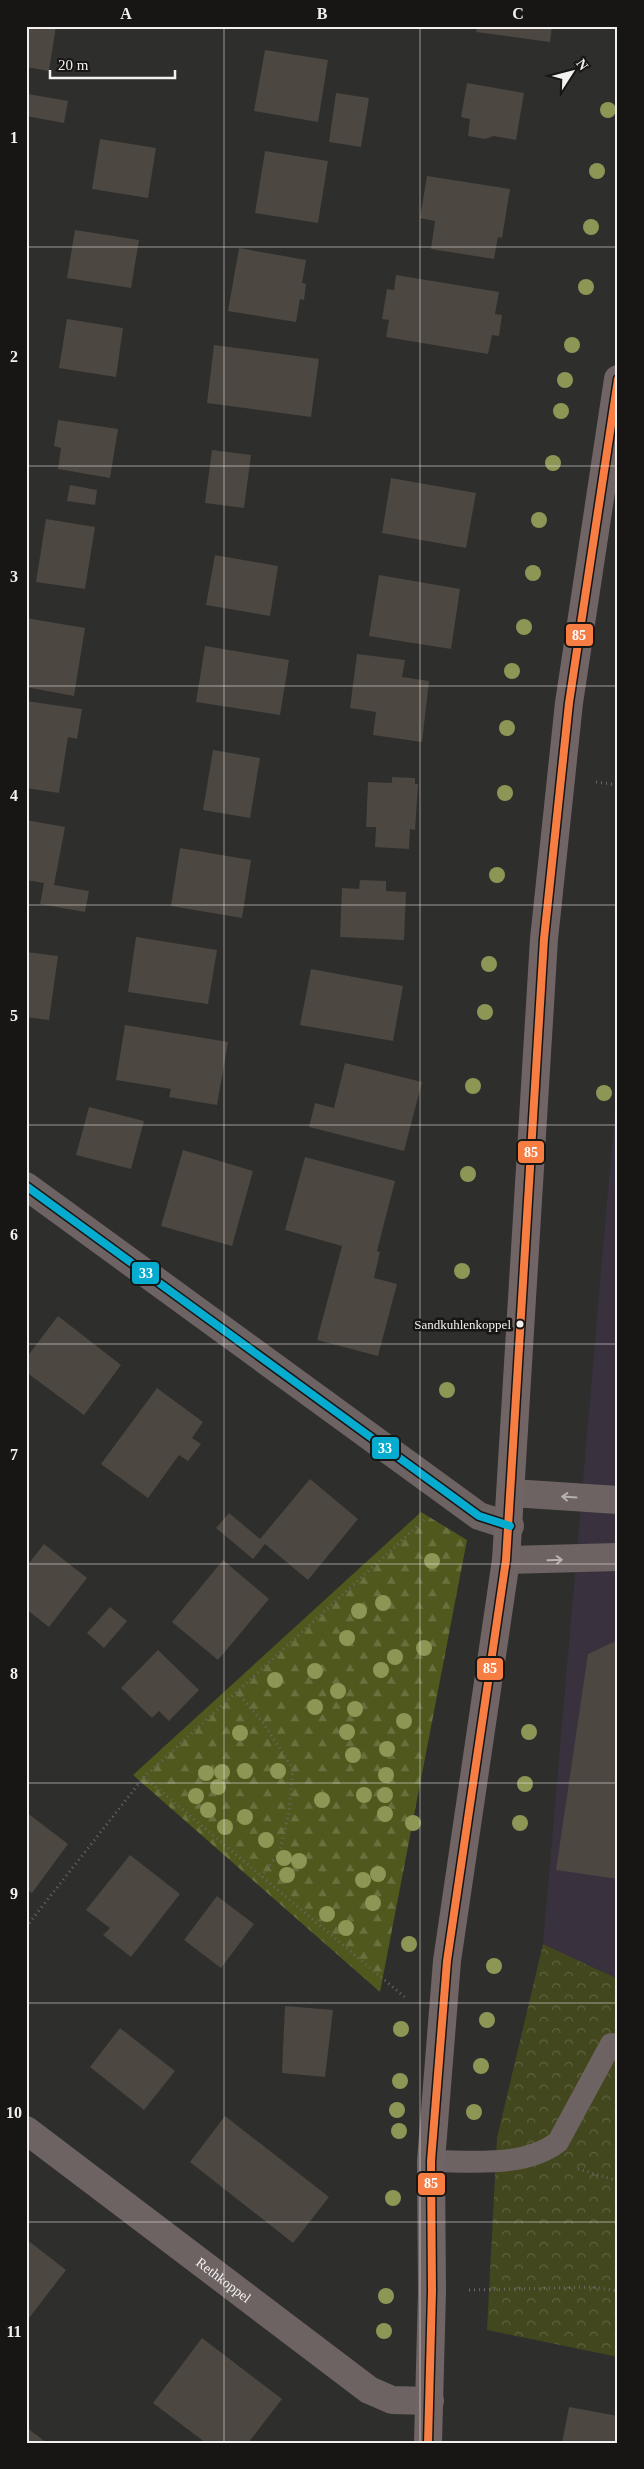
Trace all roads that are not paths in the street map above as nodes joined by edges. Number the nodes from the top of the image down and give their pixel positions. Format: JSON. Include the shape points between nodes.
{"nodes":[{"id":1,"x":618,"y":380,"type":"edge"},
{"id":2,"x":26,"y":1186,"type":"edge"},
{"id":3,"x":512,"y":1493,"type":"junction"},
{"id":4,"x":618,"y":1500,"type":"edge"},
{"id":5,"x":510,"y":1526,"type":"junction"},
{"id":6,"x":618,"y":1557,"type":"edge"},
{"id":7,"x":506,"y":1560,"type":"junction"},
{"id":8,"x":611,"y":2044,"type":"dead end"},
{"id":9,"x":26,"y":2130,"type":"edge"},
{"id":10,"x":431,"y":2161,"type":"junction"},
{"id":11,"x":430,"y":2401,"type":"junction"},
{"id":12,"x":428,"y":2443,"type":"edge"}],
"edges":[{"from":1,"to":3,"type":"main road","via":[[569,703],[545,930]]},
{"from":2,"to":5,"type":"street","via":[[450,1496],[479,1516]]},
{"from":4,"to":3,"type":"street","one_way":true},
{"from":3,"to":5,"type":"main road"},
{"from":5,"to":7,"type":"main road"},
{"from":7,"to":6,"type":"street","one_way":true},
{"from":7,"to":10,"type":"main road","via":[[447,1961]]},
{"from":8,"to":10,"type":"lane","via":[[558,2142],[546,2151],[515,2159]]},
{"from":9,"to":11,"type":"street","name":"Rethkoppel","via":[[369,2390],[392,2400]]},
{"from":10,"to":11,"type":"main road"},
{"from":11,"to":12,"type":"main road"}]}
